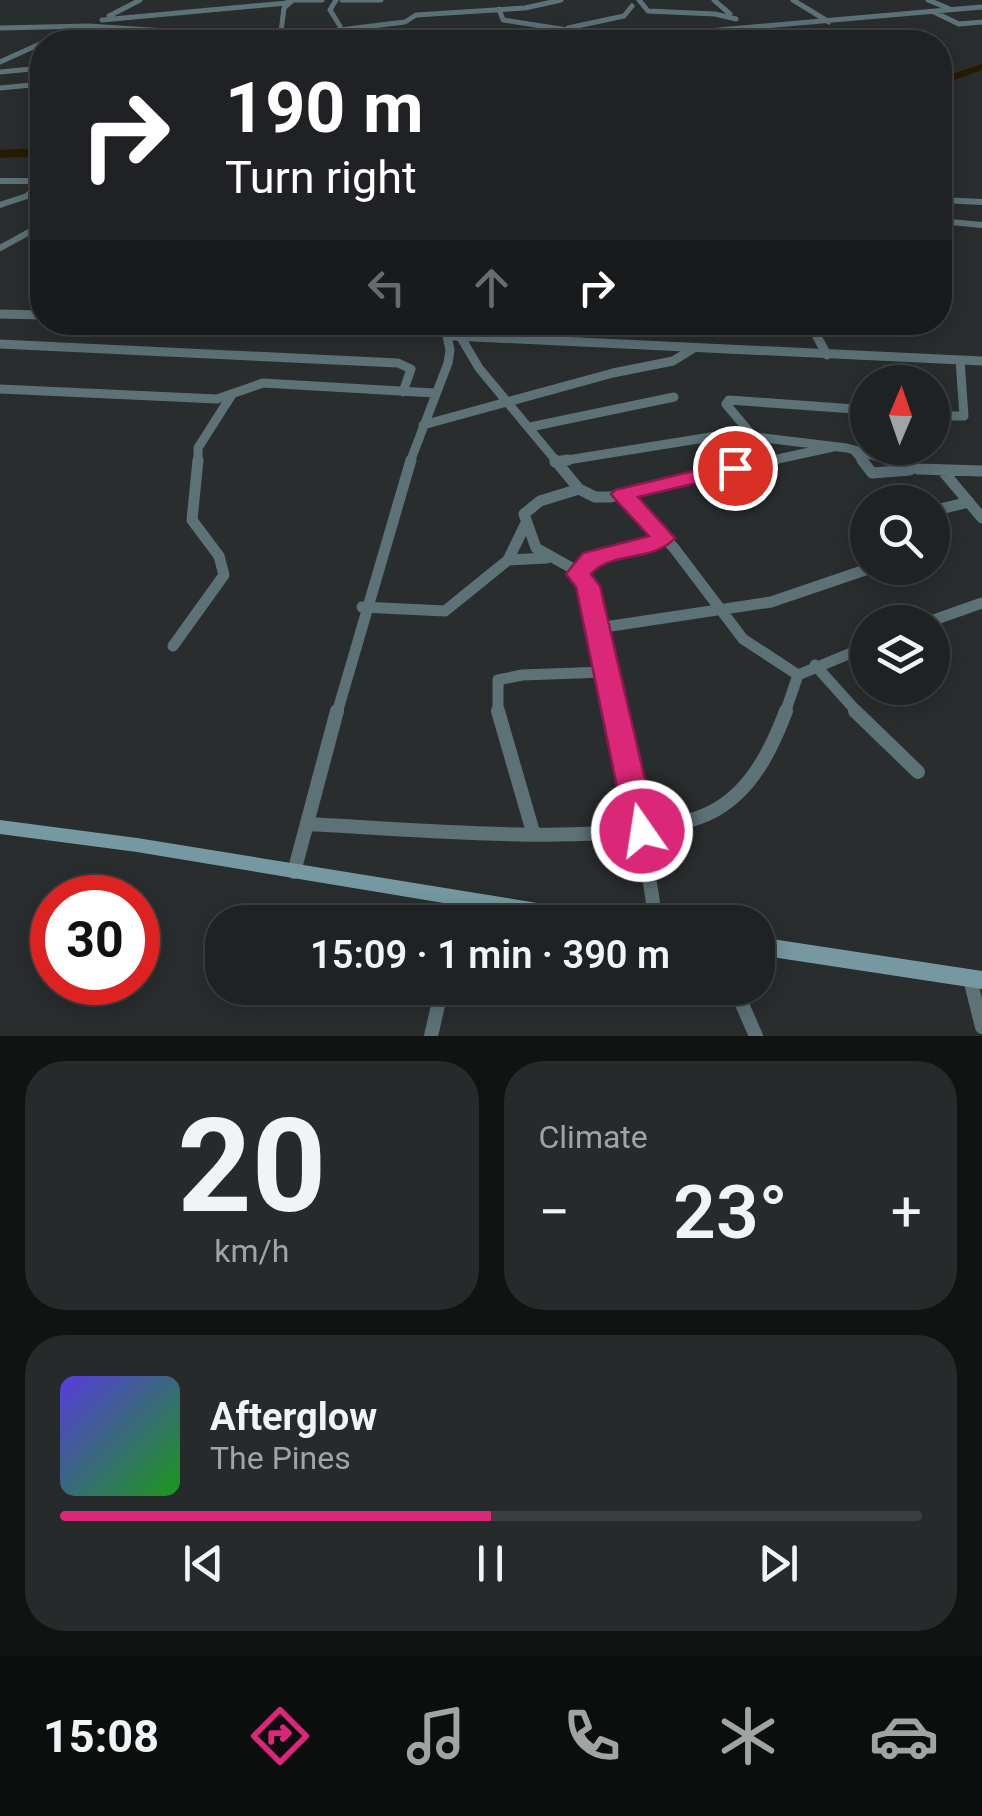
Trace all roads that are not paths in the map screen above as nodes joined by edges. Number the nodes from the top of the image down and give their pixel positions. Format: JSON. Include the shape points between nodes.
{"nodes":[{"id":1,"x":140,"y":0,"type":"edge"},
{"id":2,"x":322,"y":0,"type":"edge"},
{"id":3,"x":340,"y":0,"type":"edge"},
{"id":4,"x":381,"y":0,"type":"edge"},
{"id":5,"x":561,"y":0,"type":"edge"},
{"id":6,"x":640,"y":0,"type":"edge"},
{"id":7,"x":714,"y":0,"type":"edge"},
{"id":8,"x":793,"y":0,"type":"edge"},
{"id":9,"x":928,"y":0,"type":"edge"},
{"id":10,"x":287,"y":1,"type":"edge"},
{"id":11,"x":632,"y":6,"type":"dead end"},
{"id":12,"x":982,"y":7,"type":"edge"},
{"id":13,"x":499,"y":10,"type":"junction"},
{"id":14,"x":951,"y":10,"type":"junction"},
{"id":15,"x":933,"y":12,"type":"junction"},
{"id":16,"x":736,"y":19,"type":"junction"},
{"id":17,"x":102,"y":20,"type":"junction"},
{"id":18,"x":563,"y":20,"type":"dead end"},
{"id":19,"x":830,"y":22,"type":"junction"},
{"id":20,"x":982,"y":22,"type":"edge"},
{"id":21,"x":88,"y":26,"type":"junction"},
{"id":22,"x":0,"y":28,"type":"edge"},
{"id":23,"x":340,"y":28,"type":"junction"},
{"id":24,"x":100,"y":29,"type":"junction"},
{"id":25,"x":568,"y":29,"type":"junction"},
{"id":26,"x":79,"y":30,"type":"edge"},
{"id":27,"x":104,"y":30,"type":"edge"},
{"id":28,"x":116,"y":30,"type":"edge"},
{"id":29,"x":281,"y":30,"type":"edge"},
{"id":30,"x":329,"y":30,"type":"edge"},
{"id":31,"x":747,"y":30,"type":"joint"},
{"id":32,"x":30,"y":49,"type":"edge"},
{"id":33,"x":0,"y":62,"type":"edge"},
{"id":34,"x":30,"y":69,"type":"edge"},
{"id":35,"x":0,"y":72,"type":"edge"},
{"id":36,"x":30,"y":85,"type":"edge"},
{"id":37,"x":0,"y":88,"type":"edge"},
{"id":38,"x":0,"y":181,"type":"edge"},
{"id":39,"x":30,"y":183,"type":"edge"},
{"id":40,"x":30,"y":193,"type":"edge"},
{"id":41,"x":952,"y":201,"type":"edge"},
{"id":42,"x":982,"y":202,"type":"edge"},
{"id":43,"x":0,"y":204,"type":"edge"},
{"id":44,"x":952,"y":222,"type":"edge"},
{"id":45,"x":982,"y":225,"type":"edge"},
{"id":46,"x":30,"y":232,"type":"edge"},
{"id":47,"x":0,"y":248,"type":"edge"},
{"id":48,"x":0,"y":314,"type":"edge"},
{"id":49,"x":28,"y":315,"type":"edge"},
{"id":50,"x":450,"y":335,"type":"edge"},
{"id":51,"x":454,"y":335,"type":"edge"},
{"id":52,"x":496,"y":335,"type":"edge"},
{"id":53,"x":544,"y":335,"type":"edge"},
{"id":54,"x":817,"y":335,"type":"edge"},
{"id":55,"x":543,"y":340,"type":"junction"},
{"id":56,"x":0,"y":344,"type":"edge"},
{"id":57,"x":695,"y":347,"type":"junction"},
{"id":58,"x":828,"y":354,"type":"junction"},
{"id":59,"x":960,"y":360,"type":"junction"},
{"id":60,"x":982,"y":361,"type":"edge"},
{"id":61,"x":0,"y":389,"type":"edge"},
{"id":62,"x":403,"y":392,"type":"junction"},
{"id":63,"x":434,"y":393,"type":"junction"},
{"id":64,"x":231,"y":396,"type":"junction"},
{"id":65,"x":674,"y":397,"type":"dead end"},
{"id":66,"x":508,"y":403,"type":"junction"},
{"id":67,"x":850,"y":409,"type":"edge"},
{"id":68,"x":950,"y":416,"type":"edge"},
{"id":69,"x":422,"y":425,"type":"junction"},
{"id":70,"x":530,"y":426,"type":"junction"},
{"id":71,"x":752,"y":434,"type":"junction"},
{"id":72,"x":832,"y":447,"type":"junction"},
{"id":73,"x":772,"y":459,"type":"junction"},
{"id":74,"x":555,"y":462,"type":"junction"},
{"id":75,"x":942,"y":470,"type":"junction"},
{"id":76,"x":982,"y":470,"type":"edge"},
{"id":77,"x":578,"y":489,"type":"junction"},
{"id":78,"x":622,"y":494,"type":"junction"},
{"id":79,"x":969,"y":502,"type":"junction"},
{"id":80,"x":950,"y":507,"type":"edge"},
{"id":81,"x":982,"y":518,"type":"edge"},
{"id":82,"x":526,"y":523,"type":"junction"},
{"id":83,"x":663,"y":538,"type":"junction"},
{"id":84,"x":557,"y":558,"type":"junction"},
{"id":85,"x":508,"y":560,"type":"junction"},
{"id":86,"x":578,"y":574,"type":"junction"},
{"id":87,"x":850,"y":576,"type":"edge"},
{"id":88,"x":982,"y":603,"type":"edge"},
{"id":89,"x":362,"y":606,"type":"junction"},
{"id":90,"x":723,"y":614,"type":"junction"},
{"id":91,"x":950,"y":614,"type":"edge"},
{"id":92,"x":598,"y":628,"type":"junction"},
{"id":93,"x":173,"y":646,"type":"dead end"},
{"id":94,"x":850,"y":653,"type":"edge"},
{"id":95,"x":815,"y":666,"type":"junction"},
{"id":96,"x":605,"y":672,"type":"junction"},
{"id":97,"x":798,"y":675,"type":"junction"},
{"id":98,"x":918,"y":772,"type":"dead end"},
{"id":99,"x":307,"y":824,"type":"junction"},
{"id":100,"x":0,"y":827,"type":"edge"},
{"id":101,"x":642,"y":831,"type":"junction"},
{"id":102,"x":532,"y":832,"type":"junction"},
{"id":103,"x":294,"y":872,"type":"junction"},
{"id":104,"x":462,"y":900,"type":"junction"},
{"id":105,"x":461,"y":905,"type":"edge"},
{"id":106,"x":494,"y":905,"type":"edge"},
{"id":107,"x":653,"y":905,"type":"edge"},
{"id":108,"x":775,"y":949,"type":"edge"},
{"id":109,"x":976,"y":980,"type":"edge"},
{"id":110,"x":438,"y":1005,"type":"edge"},
{"id":111,"x":742,"y":1005,"type":"edge"},
{"id":112,"x":982,"y":1027,"type":"edge"},
{"id":113,"x":431,"y":1036,"type":"edge"},
{"id":114,"x":756,"y":1036,"type":"edge"}],
"edges":[{"from":1,"to":17,"type":"street"},
{"from":2,"to":10,"type":"street"},
{"from":3,"to":4,"type":"street"},
{"from":3,"to":23,"type":"street","via":[[330,10]]},
{"from":5,"to":13,"type":"street"},
{"from":6,"to":16,"type":"street","via":[[648,10]]},
{"from":7,"to":16,"type":"street"},
{"from":8,"to":19,"type":"street"},
{"from":9,"to":14,"type":"street"},
{"from":10,"to":17,"type":"street"},
{"from":10,"to":29,"type":"street"},
{"from":11,"to":25,"type":"street","via":[[624,16]]},
{"from":12,"to":14,"type":"street"},
{"from":13,"to":23,"type":"street","via":[[416,14],[405,22]]},
{"from":13,"to":25,"type":"street","via":[[510,22]]},
{"from":14,"to":15,"type":"street"},
{"from":15,"to":19,"type":"street"},
{"from":15,"to":20,"type":"street","via":[[957,24]]},
{"from":16,"to":31,"type":"street"},
{"from":17,"to":21,"type":"street"},
{"from":18,"to":25,"type":"street"},
{"from":19,"to":31,"type":"street"},
{"from":21,"to":22,"type":"street"},
{"from":21,"to":24,"type":"street"},
{"from":21,"to":26,"type":"street"},
{"from":23,"to":30,"type":"street"},
{"from":24,"to":27,"type":"street"},
{"from":24,"to":28,"type":"street"},
{"from":32,"to":33,"type":"street"},
{"from":34,"to":35,"type":"street"},
{"from":36,"to":37,"type":"street"},
{"from":38,"to":39,"type":"street"},
{"from":40,"to":43,"type":"street"},
{"from":41,"to":42,"type":"street"},
{"from":44,"to":45,"type":"street"},
{"from":46,"to":47,"type":"street"},
{"from":48,"to":49,"type":"street"},
{"from":50,"to":63,"type":"street","via":[[448,363]]},
{"from":51,"to":66,"type":"street"},
{"from":52,"to":55,"type":"street"},
{"from":53,"to":55,"type":"street"},
{"from":54,"to":58,"type":"street"},
{"from":55,"to":57,"type":"street"},
{"from":56,"to":62,"type":"street","via":[[398,363],[411,369]]},
{"from":57,"to":58,"type":"street"},
{"from":57,"to":66,"type":"street","via":[[672,361]]},
{"from":58,"to":59,"type":"street"},
{"from":59,"to":60,"type":"street"},
{"from":59,"to":68,"type":"street","via":[[964,416]]},
{"from":61,"to":64,"type":"street"},
{"from":62,"to":63,"type":"street"},
{"from":62,"to":64,"type":"street","via":[[262,383]]},
{"from":63,"to":69,"type":"street"},
{"from":64,"to":93,"type":"street","via":[[198,448],[201,468],[190,509],[192,521],[216,547],[224,574]]},
{"from":65,"to":70,"type":"street"},
{"from":66,"to":69,"type":"street"},
{"from":66,"to":70,"type":"street"},
{"from":67,"to":71,"type":"street","via":[[729,400]]},
{"from":69,"to":89,"type":"street"},
{"from":70,"to":74,"type":"street"},
{"from":71,"to":72,"type":"street"},
{"from":71,"to":73,"type":"street"},
{"from":71,"to":74,"type":"street"},
{"from":72,"to":73,"type":"street"},
{"from":72,"to":75,"type":"street","via":[[853,450],[872,473]]},
{"from":73,"to":78,"type":"street"},
{"from":74,"to":77,"type":"street"},
{"from":75,"to":76,"type":"street"},
{"from":75,"to":79,"type":"street"},
{"from":77,"to":78,"type":"street","via":[[594,497]]},
{"from":77,"to":82,"type":"street","via":[[540,500],[524,514]]},
{"from":78,"to":83,"type":"street"},
{"from":79,"to":80,"type":"street"},
{"from":79,"to":81,"type":"street"},
{"from":82,"to":84,"type":"street","via":[[536,548]]},
{"from":82,"to":85,"type":"street"},
{"from":83,"to":86,"type":"street","via":[[646,548],[592,558]]},
{"from":83,"to":90,"type":"street"},
{"from":84,"to":85,"type":"street"},
{"from":84,"to":86,"type":"street"},
{"from":85,"to":89,"type":"street","via":[[445,611]]},
{"from":86,"to":92,"type":"street","via":[[588,586]]},
{"from":87,"to":90,"type":"street","via":[[795,598]]},
{"from":88,"to":91,"type":"street"},
{"from":89,"to":99,"type":"street"},
{"from":90,"to":92,"type":"street"},
{"from":90,"to":97,"type":"street","via":[[756,654]]},
{"from":92,"to":96,"type":"street"},
{"from":94,"to":95,"type":"street"},
{"from":95,"to":97,"type":"street"},
{"from":95,"to":98,"type":"street"},
{"from":96,"to":101,"type":"street"},
{"from":96,"to":102,"type":"street","via":[[498,680],[500,730]]},
{"from":97,"to":101,"type":"street","via":[[783,720],[736,795],[684,824]]},
{"from":99,"to":102,"type":"street"},
{"from":99,"to":103,"type":"street"},
{"from":100,"to":103,"type":"street"},
{"from":101,"to":102,"type":"street"},
{"from":101,"to":107,"type":"street"},
{"from":103,"to":104,"type":"street"},
{"from":104,"to":105,"type":"street"},
{"from":104,"to":106,"type":"street"},
{"from":108,"to":109,"type":"street"},
{"from":109,"to":112,"type":"street"},
{"from":110,"to":113,"type":"street"},
{"from":111,"to":114,"type":"street"}]}
